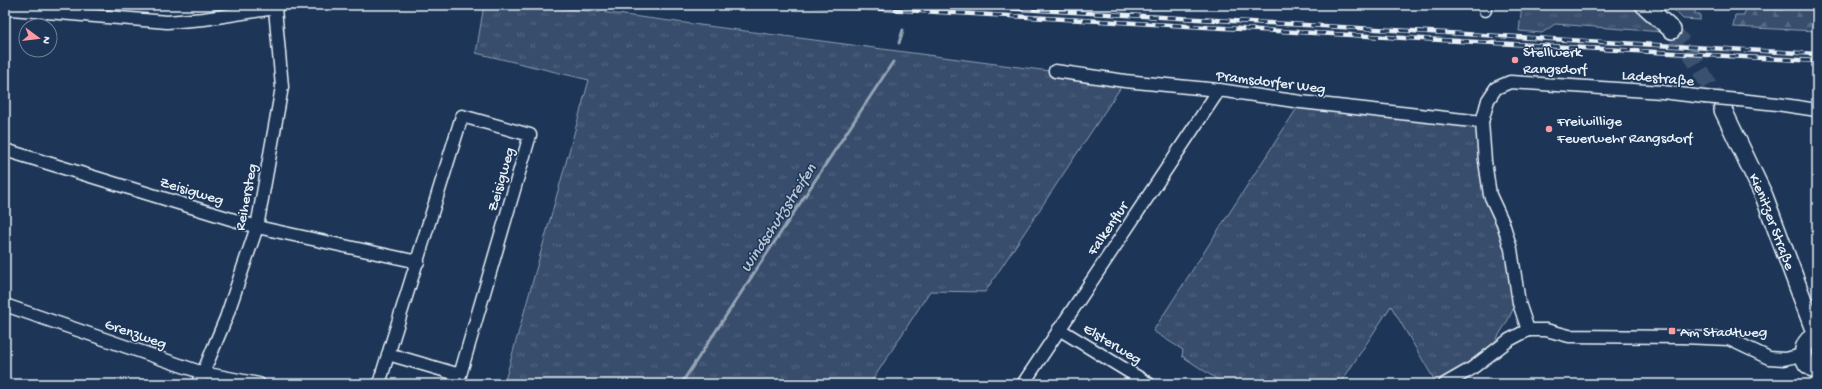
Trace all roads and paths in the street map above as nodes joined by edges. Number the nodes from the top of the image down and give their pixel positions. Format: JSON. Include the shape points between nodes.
{"nodes":[{"id":1,"x":1644,"y":5,"type":"edge"},
{"id":2,"x":277,"y":6,"type":"edge"},
{"id":3,"x":5,"y":11,"type":"edge"},
{"id":4,"x":1672,"y":30,"type":"tunnel mouth"},
{"id":5,"x":1055,"y":71,"type":"dead end"},
{"id":6,"x":1218,"y":90,"type":"junction"},
{"id":7,"x":1723,"y":110,"type":"tunnel mouth"},
{"id":8,"x":1817,"y":110,"type":"edge"},
{"id":9,"x":1482,"y":122,"type":"junction"},
{"id":10,"x":5,"y":150,"type":"edge"},
{"id":11,"x":257,"y":227,"type":"junction"},
{"id":12,"x":418,"y":262,"type":"junction"},
{"id":13,"x":5,"y":305,"type":"edge"},
{"id":14,"x":1059,"y":329,"type":"junction"},
{"id":15,"x":1528,"y":330,"type":"junction"},
{"id":16,"x":1816,"y":335,"type":"edge"},
{"id":17,"x":388,"y":354,"type":"junction"},
{"id":18,"x":1803,"y":356,"type":"junction"},
{"id":19,"x":1817,"y":371,"type":"edge"},
{"id":20,"x":204,"y":373,"type":"junction"},
{"id":21,"x":197,"y":384,"type":"edge"},
{"id":22,"x":259,"y":384,"type":"edge"},
{"id":23,"x":379,"y":384,"type":"edge"},
{"id":24,"x":1023,"y":384,"type":"edge"},
{"id":25,"x":1149,"y":384,"type":"edge"},
{"id":26,"x":1445,"y":384,"type":"edge"}],
"edges":[{"from":1,"to":4,"type":"street"},
{"from":2,"to":3,"type":"street","via":[[204,19],[168,22],[11,9]]},
{"from":2,"to":11,"type":"street","name":"Reihersteg","via":[[282,87]]},
{"from":5,"to":6,"type":"street","name":"Pramsdorfer Weg"},
{"from":6,"to":9,"type":"street","name":"Pramsdorfer Weg"},
{"from":6,"to":14,"type":"street","name":"Falkenflur"},
{"from":7,"to":16,"type":"street","name":"Kienitzer Straße","via":[[1764,196]]},
{"from":8,"to":9,"type":"street","name":"Ladestraße","bridge":true,"via":[[1654,92],[1510,82],[1496,88],[1488,100]]},
{"from":9,"to":15,"type":"street","via":[[1490,195],[1511,249],[1520,303]]},
{"from":10,"to":11,"type":"street","name":"Zeisigweg"},
{"from":11,"to":12,"type":"street","name":"Zeisigweg"},
{"from":11,"to":20,"type":"street","name":"Reihersteg"},
{"from":12,"to":17,"type":"street","name":"Zeisigweg"},
{"from":12,"to":17,"type":"street","name":"Zeisigweg","via":[[462,116],[530,135],[460,375]]},
{"from":13,"to":20,"type":"street","name":"Grenzweg"},
{"from":14,"to":24,"type":"street","name":"Falkenflur"},
{"from":14,"to":25,"type":"street","name":"Elsterweg"},
{"from":15,"to":18,"type":"street","via":[[1546,330],[1569,336],[1729,339],[1769,358]]},
{"from":15,"to":26,"type":"street"},
{"from":16,"to":18,"type":"street","via":[[1807,341]]},
{"from":17,"to":23,"type":"street","name":"Zeisigweg"},
{"from":18,"to":19,"type":"street","via":[[1807,364]]},
{"from":20,"to":21,"type":"street","name":"Reihersteg"},
{"from":20,"to":22,"type":"street","name":"Grenzweg"}]}
